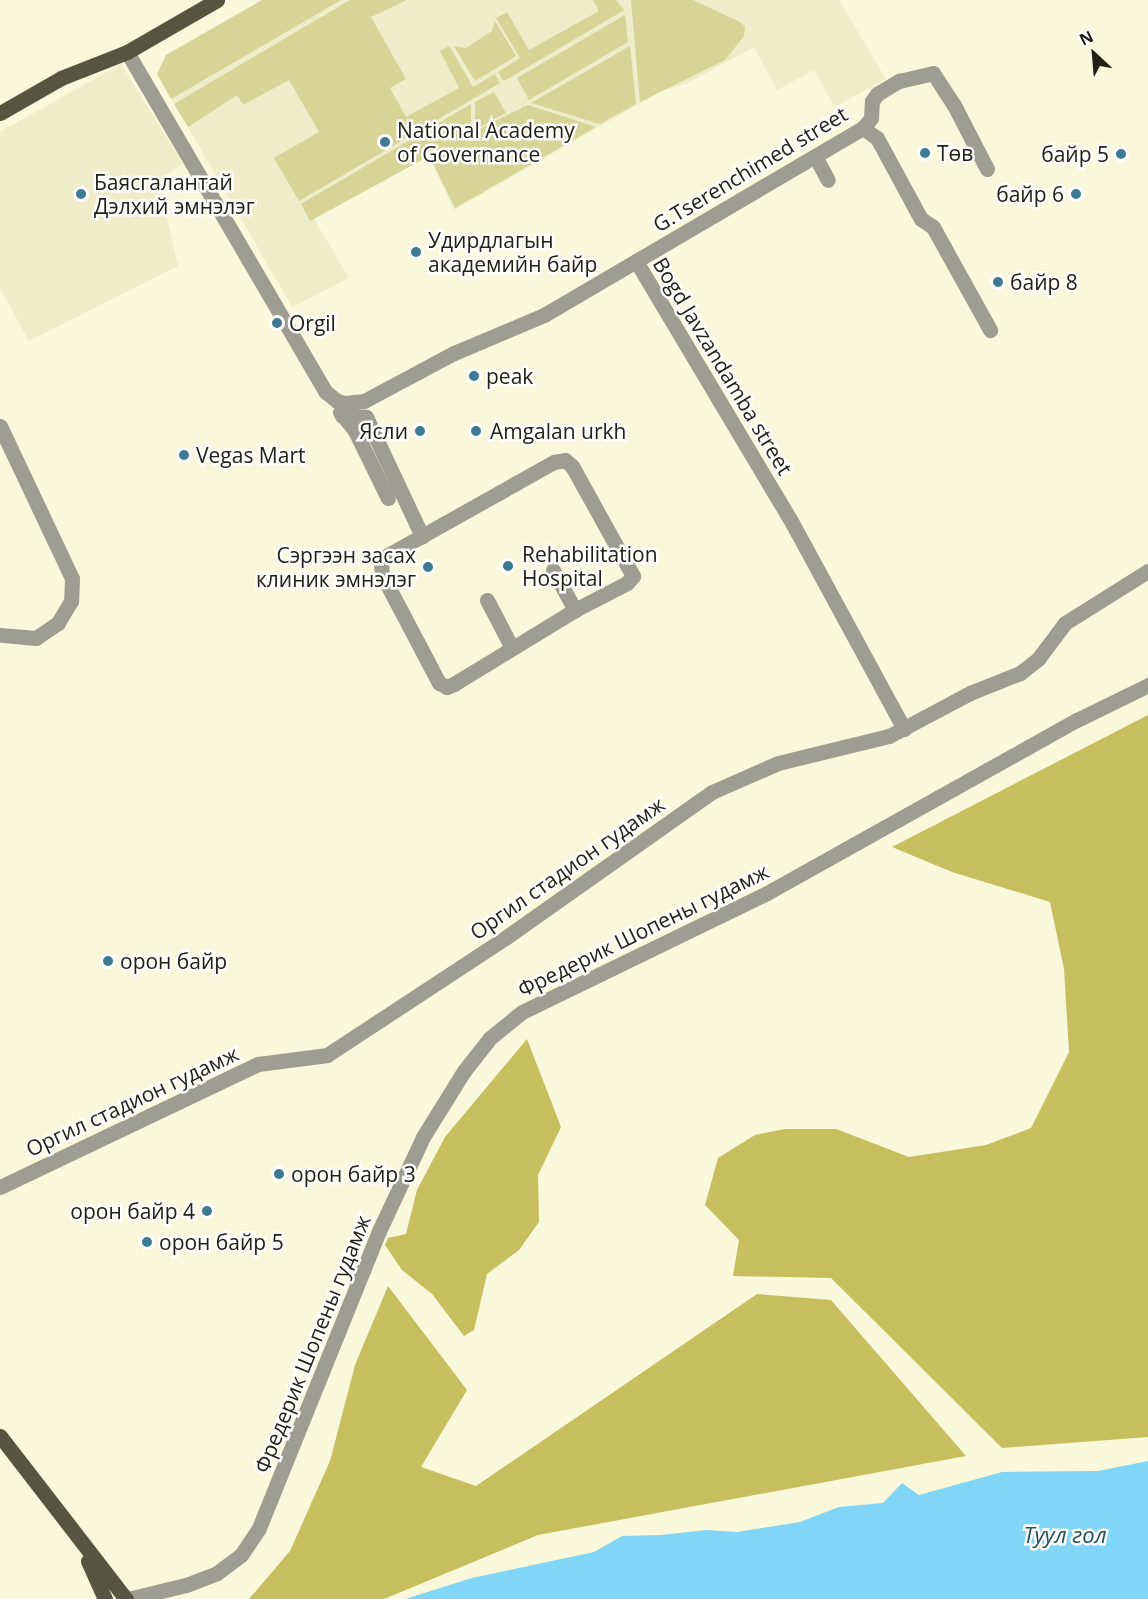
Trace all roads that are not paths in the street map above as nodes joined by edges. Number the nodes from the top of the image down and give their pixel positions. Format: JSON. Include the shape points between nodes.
{"nodes":[{"id":1,"x":217,"y":0,"type":"edge"},
{"id":2,"x":127,"y":52,"type":"junction"},
{"id":3,"x":0,"y":113,"type":"edge"},
{"id":4,"x":863,"y":128,"type":"junction"},
{"id":5,"x":815,"y":156,"type":"junction"},
{"id":6,"x":987,"y":169,"type":"dead end"},
{"id":7,"x":828,"y":180,"type":"dead end"},
{"id":8,"x":636,"y":261,"type":"junction"},
{"id":9,"x":990,"y":330,"type":"dead end"},
{"id":10,"x":326,"y":392,"type":"junction"},
{"id":11,"x":342,"y":416,"type":"junction"},
{"id":12,"x":0,"y":426,"type":"edge"},
{"id":13,"x":388,"y":498,"type":"dead end"},
{"id":14,"x":422,"y":536,"type":"junction"},
{"id":15,"x":553,"y":570,"type":"dead end"},
{"id":16,"x":1148,"y":571,"type":"edge"},
{"id":17,"x":487,"y":600,"type":"dead end"},
{"id":18,"x":575,"y":610,"type":"junction"},
{"id":19,"x":0,"y":636,"type":"edge"},
{"id":20,"x":512,"y":648,"type":"junction"},
{"id":21,"x":1148,"y":685,"type":"edge"},
{"id":22,"x":904,"y":729,"type":"junction"},
{"id":23,"x":0,"y":1187,"type":"edge"},
{"id":24,"x":0,"y":1436,"type":"edge"},
{"id":25,"x":78,"y":1539,"type":"junction"},
{"id":26,"x":105,"y":1599,"type":"edge"},
{"id":27,"x":127,"y":1599,"type":"edge"}],
"edges":[{"from":1,"to":2,"type":"main road"},
{"from":2,"to":3,"type":"main road","via":[[61,78]]},
{"from":2,"to":10,"type":"street"},
{"from":4,"to":5,"type":"street","name":"G.Tserenchimed street"},
{"from":4,"to":6,"type":"street","name":"G.Tserenchimed street","via":[[871,118],[872,101],[877,94],[898,81],[933,73]]},
{"from":4,"to":9,"type":"street","via":[[877,138],[921,219],[933,227]]},
{"from":5,"to":7,"type":"street"},
{"from":5,"to":8,"type":"street","name":"G.Tserenchimed street"},
{"from":8,"to":10,"type":"street","name":"Bogd Javzandamba street","via":[[544,315],[454,353],[364,401],[345,403]]},
{"from":8,"to":22,"type":"street","name":"Bogd Javzandamba street","via":[[790,519]]},
{"from":10,"to":11,"type":"street"},
{"from":11,"to":13,"type":"street","via":[[354,429]]},
{"from":11,"to":14,"type":"street","via":[[366,417]]},
{"from":12,"to":19,"type":"street","via":[[72,578],[71,601],[58,623],[36,638]]},
{"from":14,"to":18,"type":"street","via":[[554,462],[565,460],[572,466],[633,576],[627,583]]},
{"from":14,"to":20,"type":"street","via":[[388,555],[381,563],[382,575],[439,683],[447,687],[454,684]]},
{"from":15,"to":18,"type":"street"},
{"from":16,"to":22,"type":"street","name":"Оргил стадион гудамж","via":[[1065,623],[1027,669],[970,693]]},
{"from":17,"to":20,"type":"street"},
{"from":18,"to":20,"type":"street"},
{"from":21,"to":27,"type":"street","name":"Фредерик Шопены гудамж","via":[[1077,720],[767,893],[522,1012],[490,1038],[464,1071],[423,1137],[379,1231],[259,1528],[241,1555],[218,1573]]},
{"from":22,"to":23,"type":"street","name":"Оргил стадион гудамж","via":[[778,763],[712,792],[505,938],[327,1055],[258,1064]]},
{"from":24,"to":25,"type":"main road"},
{"from":25,"to":26,"type":"main road"},
{"from":25,"to":27,"type":"main road"}]}
